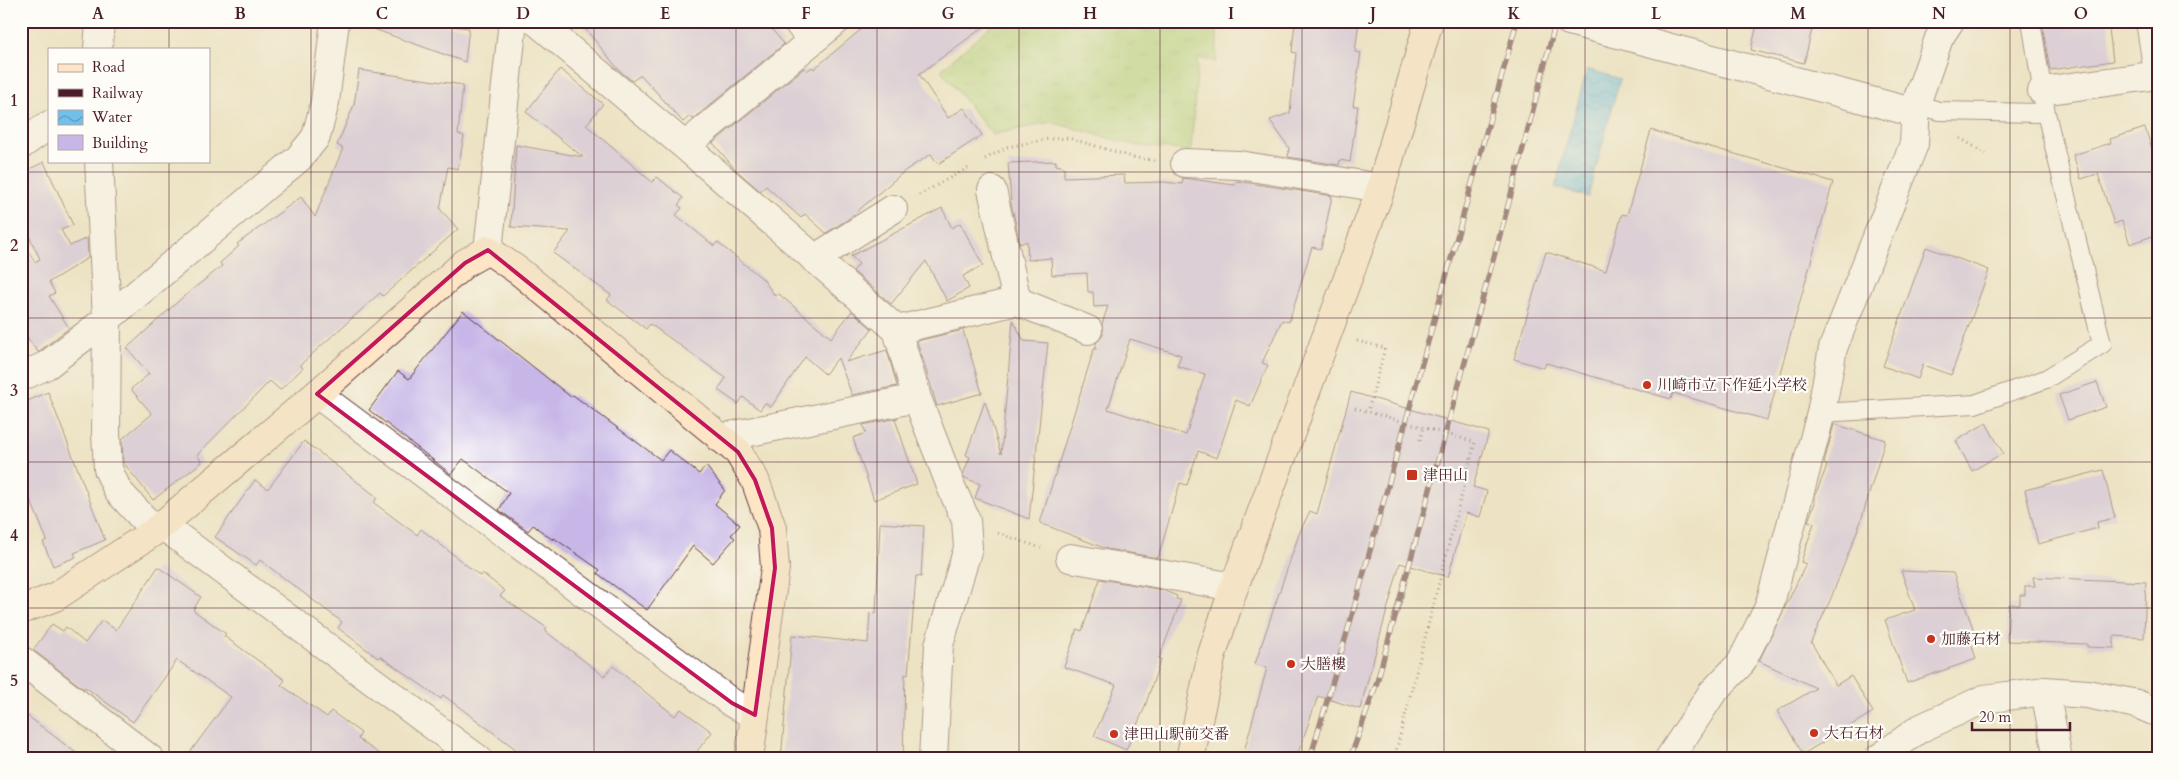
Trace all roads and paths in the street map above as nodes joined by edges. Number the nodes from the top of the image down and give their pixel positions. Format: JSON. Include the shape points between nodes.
{"nodes":[{"id":1,"x":100,"y":21,"type":"edge"},
{"id":2,"x":335,"y":21,"type":"edge"},
{"id":3,"x":513,"y":21,"type":"edge"},
{"id":4,"x":536,"y":21,"type":"edge"},
{"id":5,"x":836,"y":21,"type":"edge"},
{"id":6,"x":1429,"y":21,"type":"edge"},
{"id":7,"x":1569,"y":21,"type":"edge"},
{"id":8,"x":1950,"y":21,"type":"edge"},
{"id":9,"x":2031,"y":21,"type":"edge"},
{"id":10,"x":2150,"y":21,"type":"edge"},
{"id":11,"x":804,"y":31,"type":"edge"},
{"id":12,"x":98,"y":48,"type":"edge"},
{"id":13,"x":2158,"y":74,"type":"edge"},
{"id":14,"x":2044,"y":102,"type":"junction"},
{"id":15,"x":1916,"y":109,"type":"junction"},
{"id":16,"x":48,"y":126,"type":"edge"},
{"id":17,"x":21,"y":145,"type":"edge"},
{"id":18,"x":685,"y":146,"type":"junction"},
{"id":19,"x":99,"y":162,"type":"edge"},
{"id":20,"x":979,"y":162,"type":"dead end"},
{"id":21,"x":1185,"y":162,"type":"joint"},
{"id":22,"x":972,"y":166,"type":"dead end"},
{"id":23,"x":1381,"y":188,"type":"junction"},
{"id":24,"x":992,"y":190,"type":"dead end"},
{"id":25,"x":893,"y":209,"type":"joint"},
{"id":26,"x":488,"y":250,"type":"junction"},
{"id":27,"x":814,"y":259,"type":"junction"},
{"id":28,"x":1017,"y":301,"type":"junction"},
{"id":29,"x":107,"y":319,"type":"junction"},
{"id":30,"x":898,"y":330,"type":"junction"},
{"id":31,"x":1088,"y":330,"type":"dead end"},
{"id":32,"x":1353,"y":340,"type":"dead end"},
{"id":33,"x":21,"y":377,"type":"edge"},
{"id":34,"x":317,"y":394,"type":"junction"},
{"id":35,"x":917,"y":398,"type":"junction"},
{"id":36,"x":1355,"y":408,"type":"dead end"},
{"id":37,"x":1368,"y":411,"type":"junction"},
{"id":38,"x":1820,"y":412,"type":"junction"},
{"id":39,"x":1424,"y":428,"type":"junction"},
{"id":40,"x":720,"y":438,"type":"junction"},
{"id":41,"x":1420,"y":440,"type":"dead end"},
{"id":42,"x":976,"y":525,"type":"junction"},
{"id":43,"x":158,"y":528,"type":"junction"},
{"id":44,"x":1070,"y":558,"type":"joint"},
{"id":45,"x":1234,"y":587,"type":"junction"},
{"id":46,"x":21,"y":610,"type":"edge"},
{"id":47,"x":21,"y":660,"type":"edge"},
{"id":48,"x":2045,"y":691,"type":"junction"},
{"id":49,"x":2158,"y":713,"type":"edge"},
{"id":50,"x":755,"y":715,"type":"junction"},
{"id":51,"x":150,"y":759,"type":"edge"},
{"id":52,"x":478,"y":759,"type":"edge"},
{"id":53,"x":749,"y":759,"type":"edge"},
{"id":54,"x":933,"y":759,"type":"edge"},
{"id":55,"x":1190,"y":759,"type":"edge"},
{"id":56,"x":1394,"y":759,"type":"edge"},
{"id":57,"x":1669,"y":759,"type":"edge"},
{"id":58,"x":1878,"y":759,"type":"edge"},
{"id":59,"x":2058,"y":759,"type":"edge"}],
"edges":[{"from":1,"to":12,"type":"street"},
{"from":2,"to":29,"type":"street","via":[[325,102],[316,137],[299,158]]},
{"from":3,"to":26,"type":"street"},
{"from":4,"to":18,"type":"street"},
{"from":5,"to":11,"type":"street"},
{"from":6,"to":23,"type":"street"},
{"from":7,"to":15,"type":"street"},
{"from":8,"to":15,"type":"street","via":[[1939,38]]},
{"from":9,"to":14,"type":"lane"},
{"from":10,"to":13,"type":"street"},
{"from":11,"to":18,"type":"street"},
{"from":13,"to":14,"type":"street"},
{"from":14,"to":15,"type":"lane","via":[[1938,111]]},
{"from":14,"to":38,"type":"lane","via":[[2102,344],[2046,379],[1975,404]]},
{"from":15,"to":38,"type":"street","via":[[1914,144],[1833,348]]},
{"from":16,"to":17,"type":"street"},
{"from":18,"to":27,"type":"street"},
{"from":19,"to":29,"type":"street"},
{"from":20,"to":21,"type":"path","via":[[1007,147],[1069,138],[1136,158]]},
{"from":21,"to":23,"type":"street","via":[[1239,165]]},
{"from":22,"to":25,"type":"path"},
{"from":23,"to":45,"type":"street"},
{"from":24,"to":28,"type":"street"},
{"from":25,"to":27,"type":"street"},
{"from":26,"to":34,"type":"street","via":[[465,263]]},
{"from":26,"to":40,"type":"street","via":[[520,272]]},
{"from":27,"to":30,"type":"street"},
{"from":28,"to":30,"type":"street"},
{"from":28,"to":31,"type":"street"},
{"from":29,"to":33,"type":"street","via":[[47,365]]},
{"from":29,"to":43,"type":"street","via":[[108,469],[118,491]]},
{"from":30,"to":35,"type":"street"},
{"from":32,"to":37,"type":"path","via":[[1384,348]]},
{"from":34,"to":43,"type":"street"},
{"from":34,"to":50,"type":"street","via":[[732,703]]},
{"from":35,"to":40,"type":"street"},
{"from":35,"to":42,"type":"street","via":[[952,489]]},
{"from":36,"to":37,"type":"path","bridge":true},
{"from":37,"to":39,"type":"path","bridge":true},
{"from":38,"to":57,"type":"street","via":[[1769,607],[1741,663],[1712,693]]},
{"from":39,"to":41,"type":"path"},
{"from":39,"to":56,"type":"path","bridge":true,"via":[[1474,442]]},
{"from":40,"to":50,"type":"street","via":[[738,452],[755,480],[772,528],[775,568]]},
{"from":42,"to":44,"type":"path"},
{"from":42,"to":54,"type":"street","via":[[939,645]]},
{"from":43,"to":46,"type":"street","via":[[55,597]]},
{"from":43,"to":52,"type":"street"},
{"from":44,"to":45,"type":"street"},
{"from":45,"to":55,"type":"street","via":[[1212,654]]},
{"from":47,"to":51,"type":"street"},
{"from":48,"to":49,"type":"street","via":[[2087,694],[2137,704]]},
{"from":48,"to":58,"type":"street","via":[[1984,699],[1919,729]]},
{"from":48,"to":59,"type":"street"},
{"from":50,"to":53,"type":"street"}]}
